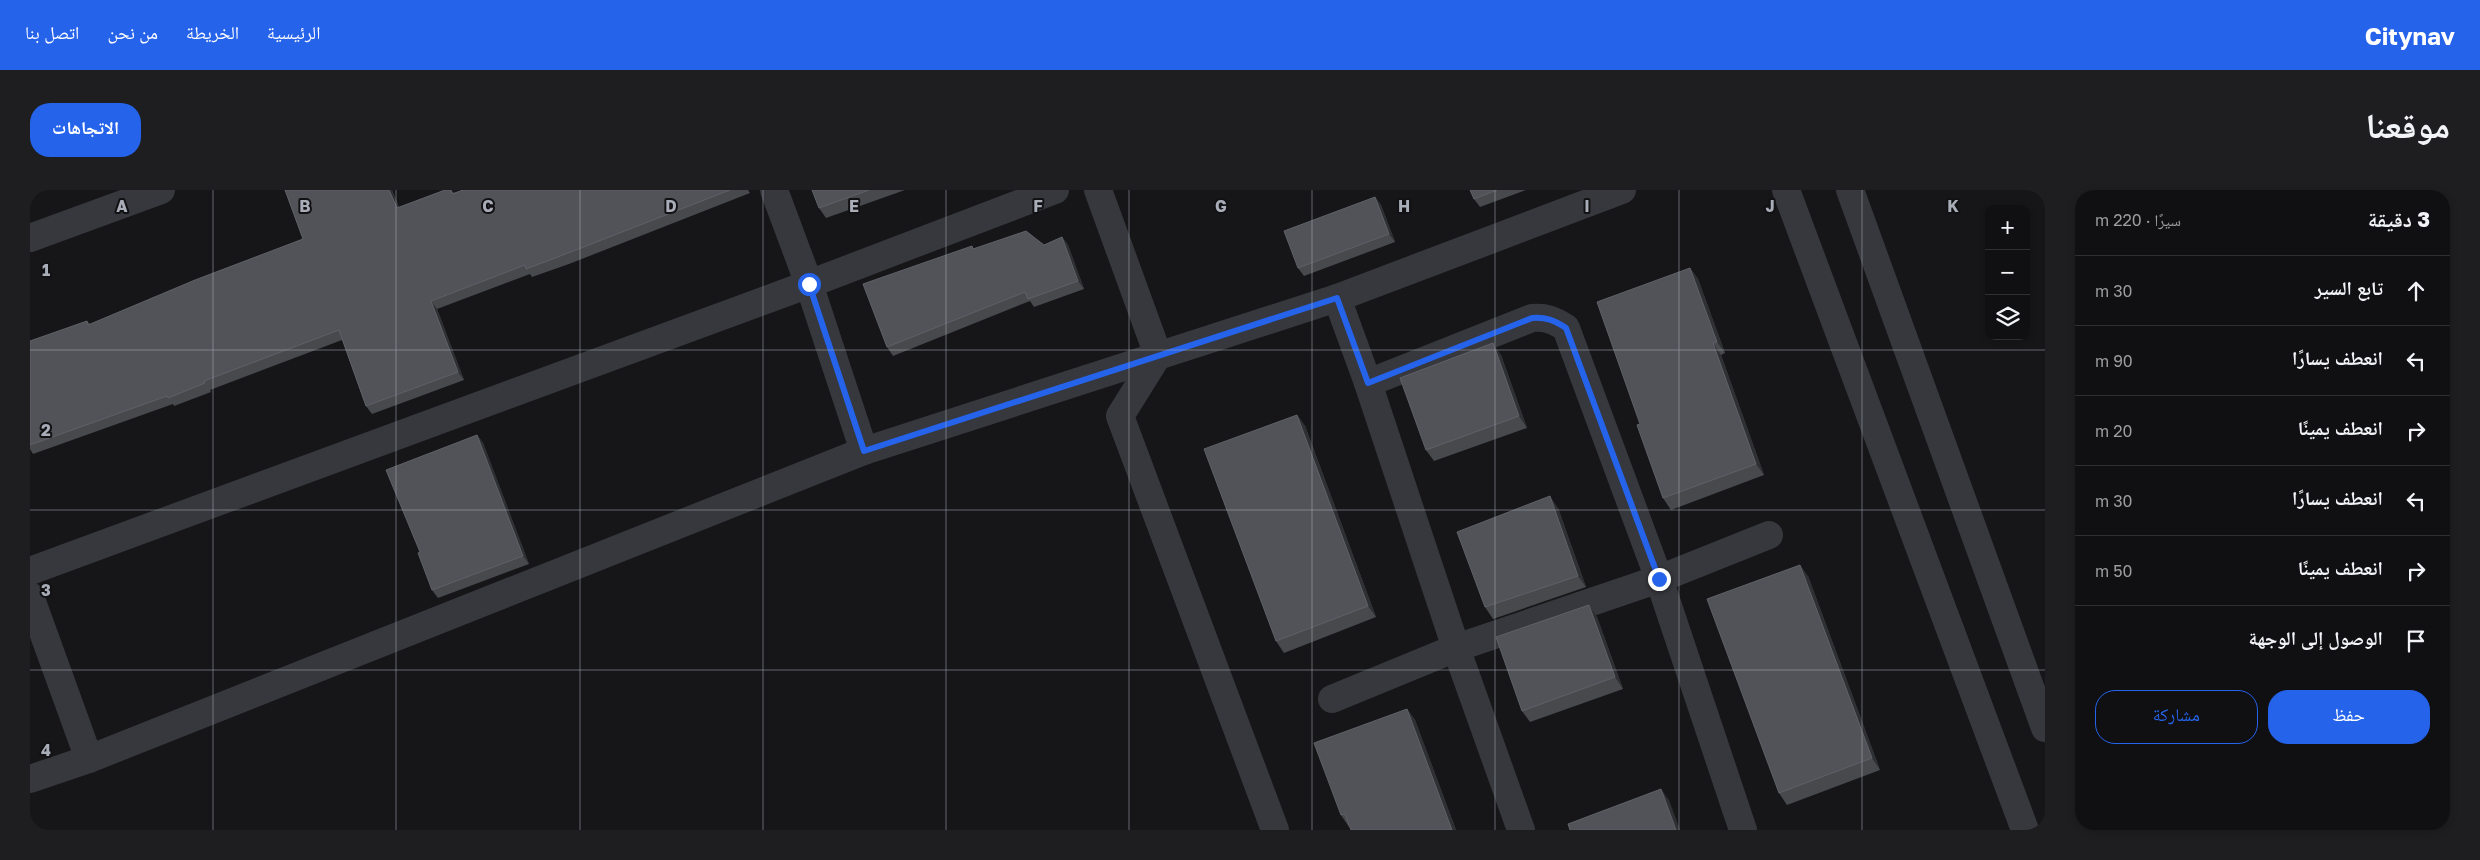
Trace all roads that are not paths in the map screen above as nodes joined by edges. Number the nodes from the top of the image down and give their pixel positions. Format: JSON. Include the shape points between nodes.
{"nodes":[{"id":1,"x":161,"y":190,"type":"edge"},
{"id":2,"x":774,"y":190,"type":"edge"},
{"id":3,"x":1055,"y":190,"type":"edge"},
{"id":4,"x":1098,"y":190,"type":"edge"},
{"id":5,"x":1622,"y":190,"type":"edge"},
{"id":6,"x":1786,"y":190,"type":"edge"},
{"id":7,"x":1850,"y":190,"type":"edge"},
{"id":8,"x":30,"y":238,"type":"edge"},
{"id":9,"x":809,"y":284,"type":"junction"},
{"id":10,"x":1337,"y":298,"type":"junction"},
{"id":11,"x":1158,"y":355,"type":"junction"},
{"id":12,"x":1368,"y":383,"type":"junction"},
{"id":13,"x":864,"y":451,"type":"junction"},
{"id":14,"x":1768,"y":534,"type":"dead end"},
{"id":15,"x":30,"y":571,"type":"edge"},
{"id":16,"x":1659,"y":579,"type":"junction"},
{"id":17,"x":30,"y":596,"type":"edge"},
{"id":18,"x":1456,"y":648,"type":"junction"},
{"id":19,"x":1332,"y":699,"type":"dead end"},
{"id":20,"x":2045,"y":728,"type":"edge"},
{"id":21,"x":89,"y":759,"type":"junction"},
{"id":22,"x":30,"y":779,"type":"edge"},
{"id":23,"x":1275,"y":830,"type":"edge"},
{"id":24,"x":1521,"y":830,"type":"edge"},
{"id":25,"x":1743,"y":830,"type":"edge"},
{"id":26,"x":2026,"y":830,"type":"edge"}],
"edges":[{"from":1,"to":8,"type":"street"},
{"from":2,"to":9,"type":"street"},
{"from":3,"to":9,"type":"street"},
{"from":4,"to":11,"type":"street"},
{"from":5,"to":10,"type":"street"},
{"from":6,"to":26,"type":"street"},
{"from":7,"to":20,"type":"street"},
{"from":9,"to":13,"type":"street"},
{"from":9,"to":15,"type":"street"},
{"from":10,"to":11,"type":"street"},
{"from":10,"to":12,"type":"street"},
{"from":11,"to":13,"type":"street"},
{"from":11,"to":23,"type":"street","via":[[1120,416]]},
{"from":12,"to":16,"type":"street","via":[[1532,318],[1545,317],[1556,321],[1566,328]]},
{"from":12,"to":18,"type":"street"},
{"from":13,"to":21,"type":"street"},
{"from":14,"to":16,"type":"street"},
{"from":16,"to":18,"type":"street"},
{"from":16,"to":25,"type":"street"},
{"from":17,"to":21,"type":"street"},
{"from":18,"to":19,"type":"street"},
{"from":18,"to":24,"type":"street"},
{"from":21,"to":22,"type":"street"}]}
